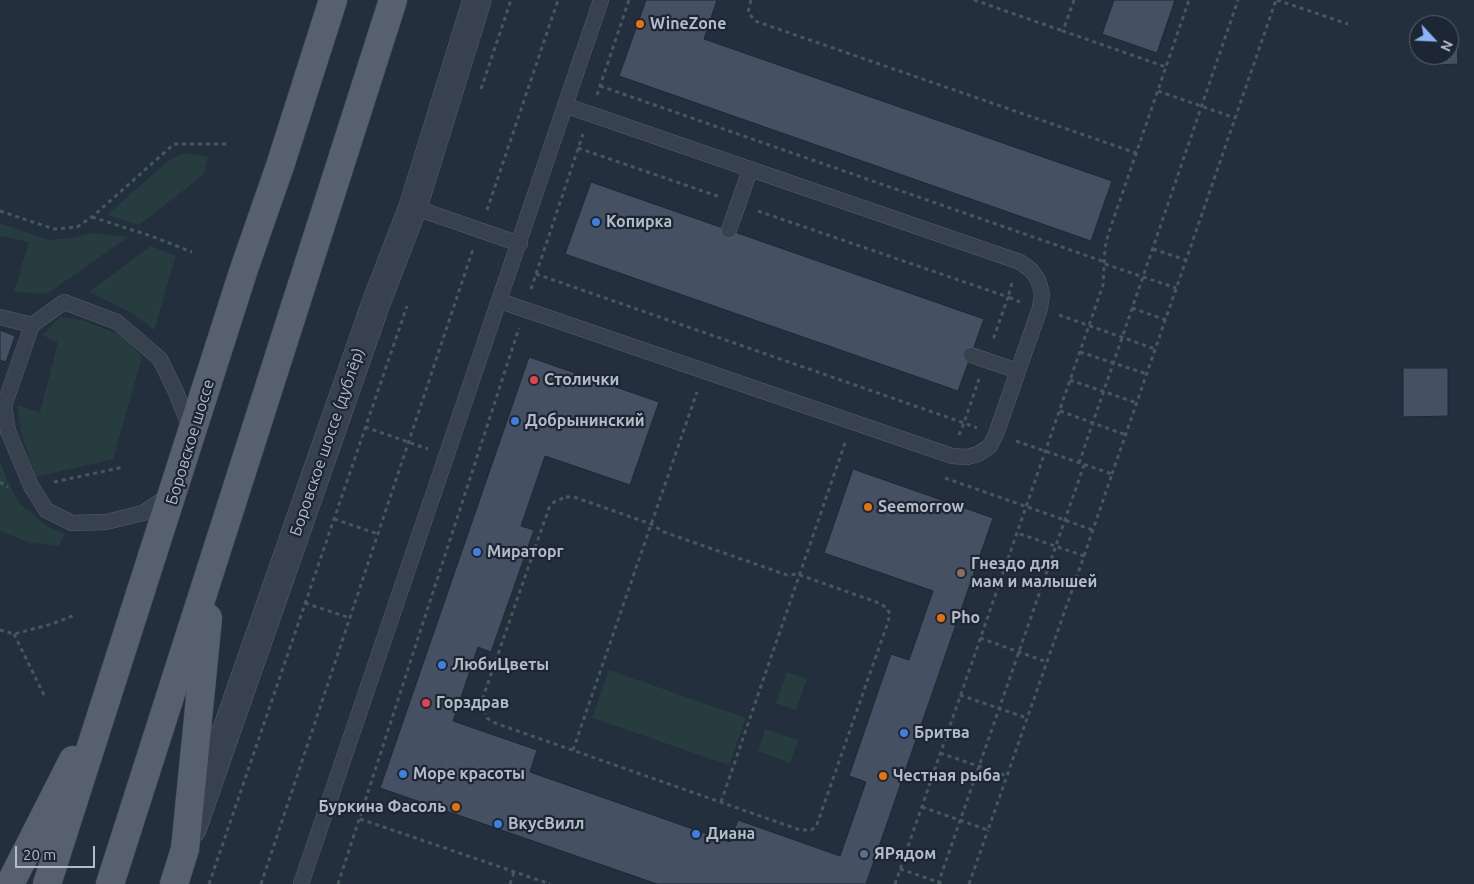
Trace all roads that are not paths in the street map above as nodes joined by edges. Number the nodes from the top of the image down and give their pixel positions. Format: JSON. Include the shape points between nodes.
{"nodes":[{"id":1,"x":333,"y":0,"type":"edge"},
{"id":2,"x":394,"y":0,"type":"edge"},
{"id":3,"x":478,"y":0,"type":"edge"},
{"id":4,"x":601,"y":0,"type":"edge"},
{"id":5,"x":567,"y":106,"type":"junction"},
{"id":6,"x":750,"y":170,"type":"junction"},
{"id":7,"x":413,"y":207,"type":"junction"},
{"id":8,"x":729,"y":230,"type":"dead end"},
{"id":9,"x":520,"y":244,"type":"junction"},
{"id":10,"x":500,"y":301,"type":"junction"},
{"id":11,"x":0,"y":317,"type":"edge"},
{"id":12,"x":32,"y":325,"type":"junction"},
{"id":13,"x":971,"y":355,"type":"dead end"},
{"id":14,"x":1018,"y":371,"type":"junction"},
{"id":15,"x":6,"y":376,"type":"edge"},
{"id":16,"x":192,"y":434,"type":"junction"},
{"id":17,"x":174,"y":493,"type":"junction"},
{"id":18,"x":213,"y":567,"type":"junction"},
{"id":19,"x":110,"y":688,"type":"junction"},
{"id":20,"x":185,"y":849,"type":"junction"},
{"id":21,"x":10,"y":884,"type":"edge"},
{"id":22,"x":47,"y":884,"type":"edge"},
{"id":23,"x":110,"y":884,"type":"edge"},
{"id":24,"x":174,"y":884,"type":"edge"},
{"id":25,"x":301,"y":884,"type":"edge"}],
"edges":[{"from":1,"to":16,"type":"main road","name":"Боровское шоссе"},
{"from":2,"to":18,"type":"main road"},
{"from":3,"to":7,"type":"street","name":"Боровское шоссе (дублёр)"},
{"from":4,"to":5,"type":"lane"},
{"from":5,"to":6,"type":"lane"},
{"from":5,"to":9,"type":"lane"},
{"from":6,"to":8,"type":"lane"},
{"from":6,"to":14,"type":"lane","via":[[1020,262],[1031,270],[1042,293]]},
{"from":7,"to":9,"type":"lane"},
{"from":7,"to":20,"type":"street","name":"Боровское шоссе (дублёр)","via":[[376,303]]},
{"from":9,"to":10,"type":"lane"},
{"from":10,"to":14,"type":"lane","via":[[952,456],[967,457],[990,446]]},
{"from":10,"to":25,"type":"lane"},
{"from":11,"to":12,"type":"lane"},
{"from":12,"to":15,"type":"lane"},
{"from":12,"to":16,"type":"lane","via":[[64,302],[117,322],[160,359]]},
{"from":13,"to":14,"type":"lane"},
{"from":15,"to":17,"type":"lane","via":[[4,406],[8,431],[31,486],[46,510],[72,522],[106,522],[143,513]]},
{"from":16,"to":17,"type":"main road","name":"Боровское шоссе"},
{"from":17,"to":19,"type":"main road","name":"Боровское шоссе"},
{"from":18,"to":20,"type":"main road"},
{"from":18,"to":23,"type":"main road"},
{"from":19,"to":21,"type":"main road"},
{"from":19,"to":22,"type":"main road","name":"Боровское шоссе"},
{"from":20,"to":24,"type":"main road","name":"Боровское шоссе (дублёр)"}]}
